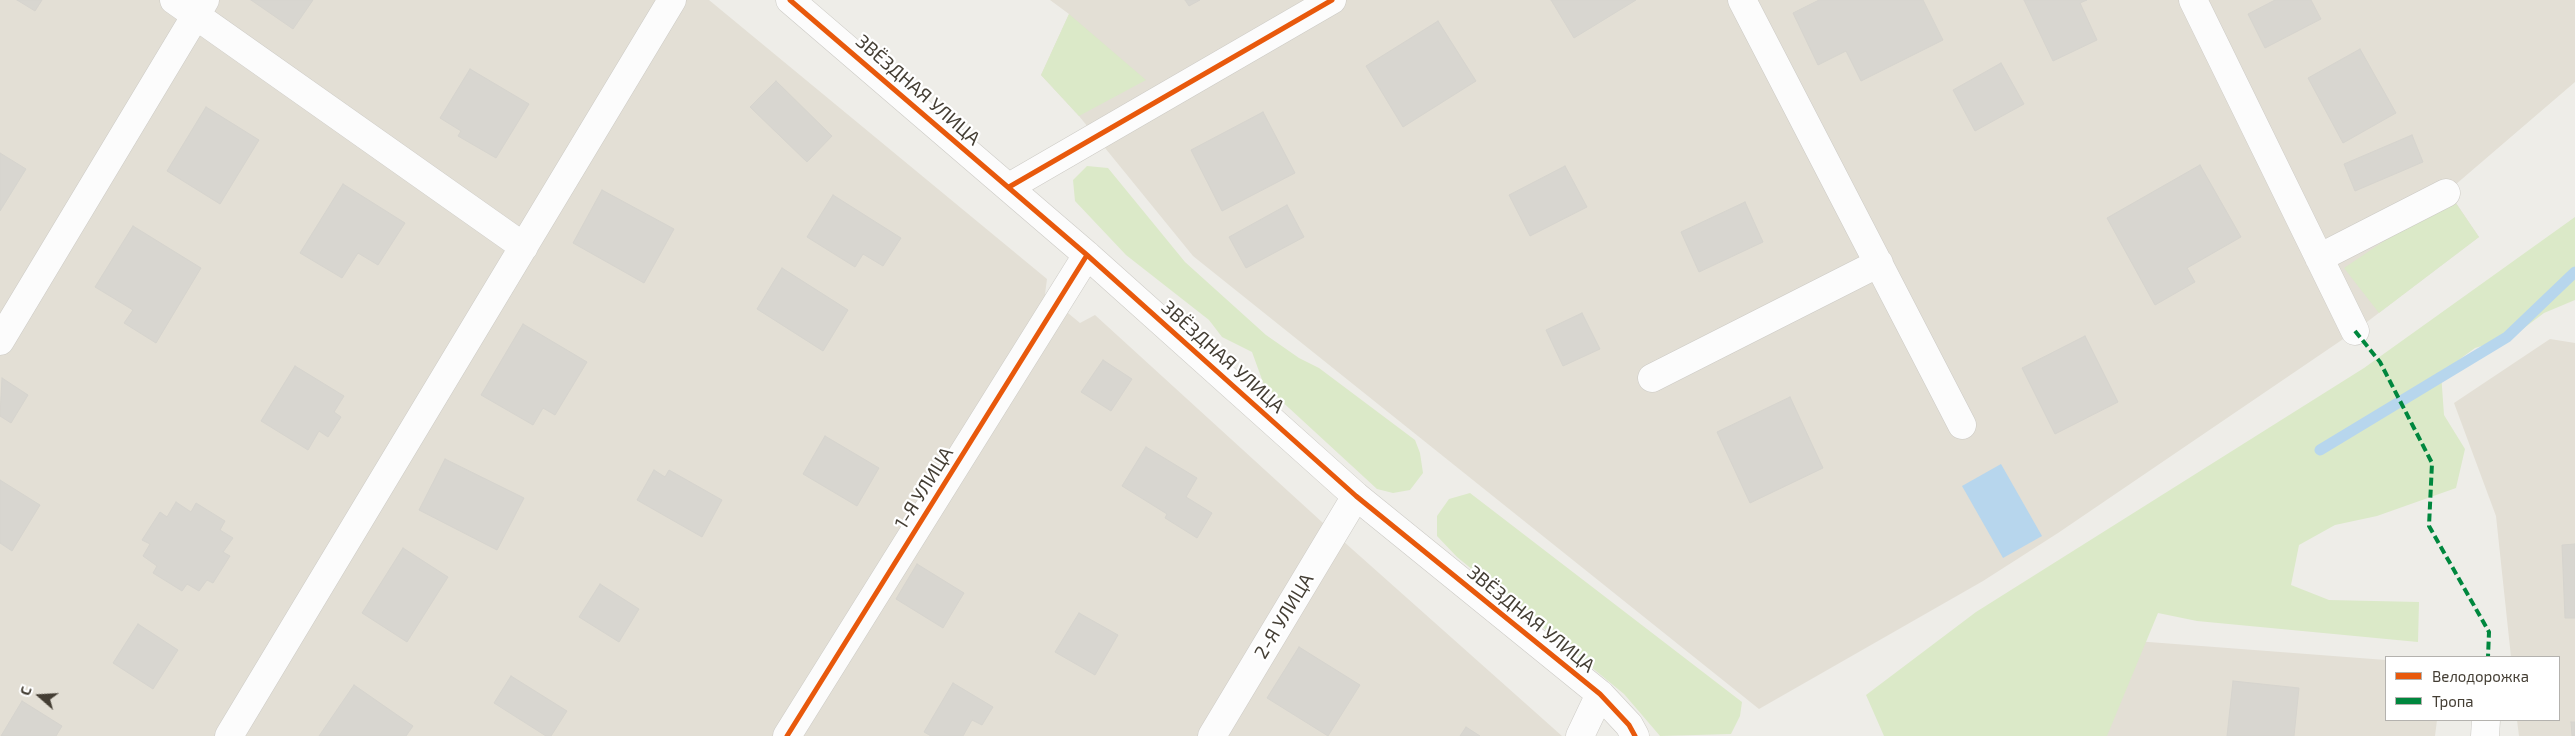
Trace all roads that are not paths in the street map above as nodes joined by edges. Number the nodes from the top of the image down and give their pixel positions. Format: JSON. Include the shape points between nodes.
{"nodes":[{"id":1,"x":672,"y":0,"type":"edge"},
{"id":2,"x":790,"y":0,"type":"edge"},
{"id":3,"x":1332,"y":0,"type":"edge"},
{"id":4,"x":1742,"y":0,"type":"edge"},
{"id":5,"x":2193,"y":0,"type":"edge"},
{"id":6,"x":192,"y":5,"type":"edge"},
{"id":7,"x":1009,"y":187,"type":"junction"},
{"id":8,"x":2446,"y":193,"type":"dead end"},
{"id":9,"x":524,"y":247,"type":"junction"},
{"id":10,"x":1087,"y":255,"type":"junction"},
{"id":11,"x":2320,"y":258,"type":"junction"},
{"id":12,"x":1879,"y":263,"type":"junction"},
{"id":13,"x":8,"y":313,"type":"edge"},
{"id":14,"x":2355,"y":331,"type":"dead end"},
{"id":15,"x":0,"y":341,"type":"edge"},
{"id":16,"x":1652,"y":378,"type":"dead end"},
{"id":17,"x":1962,"y":425,"type":"dead end"},
{"id":18,"x":1356,"y":496,"type":"junction"},
{"id":19,"x":1600,"y":694,"type":"junction"},
{"id":20,"x":2486,"y":721,"type":"edge"},
{"id":21,"x":229,"y":736,"type":"edge"},
{"id":22,"x":787,"y":736,"type":"edge"},
{"id":23,"x":1212,"y":736,"type":"edge"},
{"id":24,"x":1580,"y":736,"type":"edge"},
{"id":25,"x":1636,"y":736,"type":"edge"},
{"id":26,"x":2485,"y":736,"type":"edge"}],
"edges":[{"from":1,"to":9,"type":"street"},
{"from":2,"to":7,"type":"street","name":"ЗВЁЗДНАЯ УЛИЦА"},
{"from":3,"to":7,"type":"street"},
{"from":4,"to":12,"type":"street"},
{"from":5,"to":11,"type":"street"},
{"from":6,"to":9,"type":"street"},
{"from":6,"to":13,"type":"street"},
{"from":7,"to":10,"type":"street","name":"ЗВЁЗДНАЯ УЛИЦА"},
{"from":8,"to":11,"type":"street"},
{"from":9,"to":21,"type":"street"},
{"from":10,"to":18,"type":"street","name":"ЗВЁЗДНАЯ УЛИЦА"},
{"from":10,"to":22,"type":"street","name":"1-Я УЛИЦА"},
{"from":11,"to":14,"type":"street"},
{"from":12,"to":16,"type":"street"},
{"from":12,"to":17,"type":"street"},
{"from":13,"to":15,"type":"street"},
{"from":18,"to":19,"type":"street","name":"ЗВЁЗДНАЯ УЛИЦА"},
{"from":18,"to":23,"type":"street","name":"2-Я УЛИЦА"},
{"from":19,"to":24,"type":"street"},
{"from":19,"to":25,"type":"street","name":"ЗВЁЗДНАЯ УЛИЦА"},
{"from":20,"to":26,"type":"street"}]}
